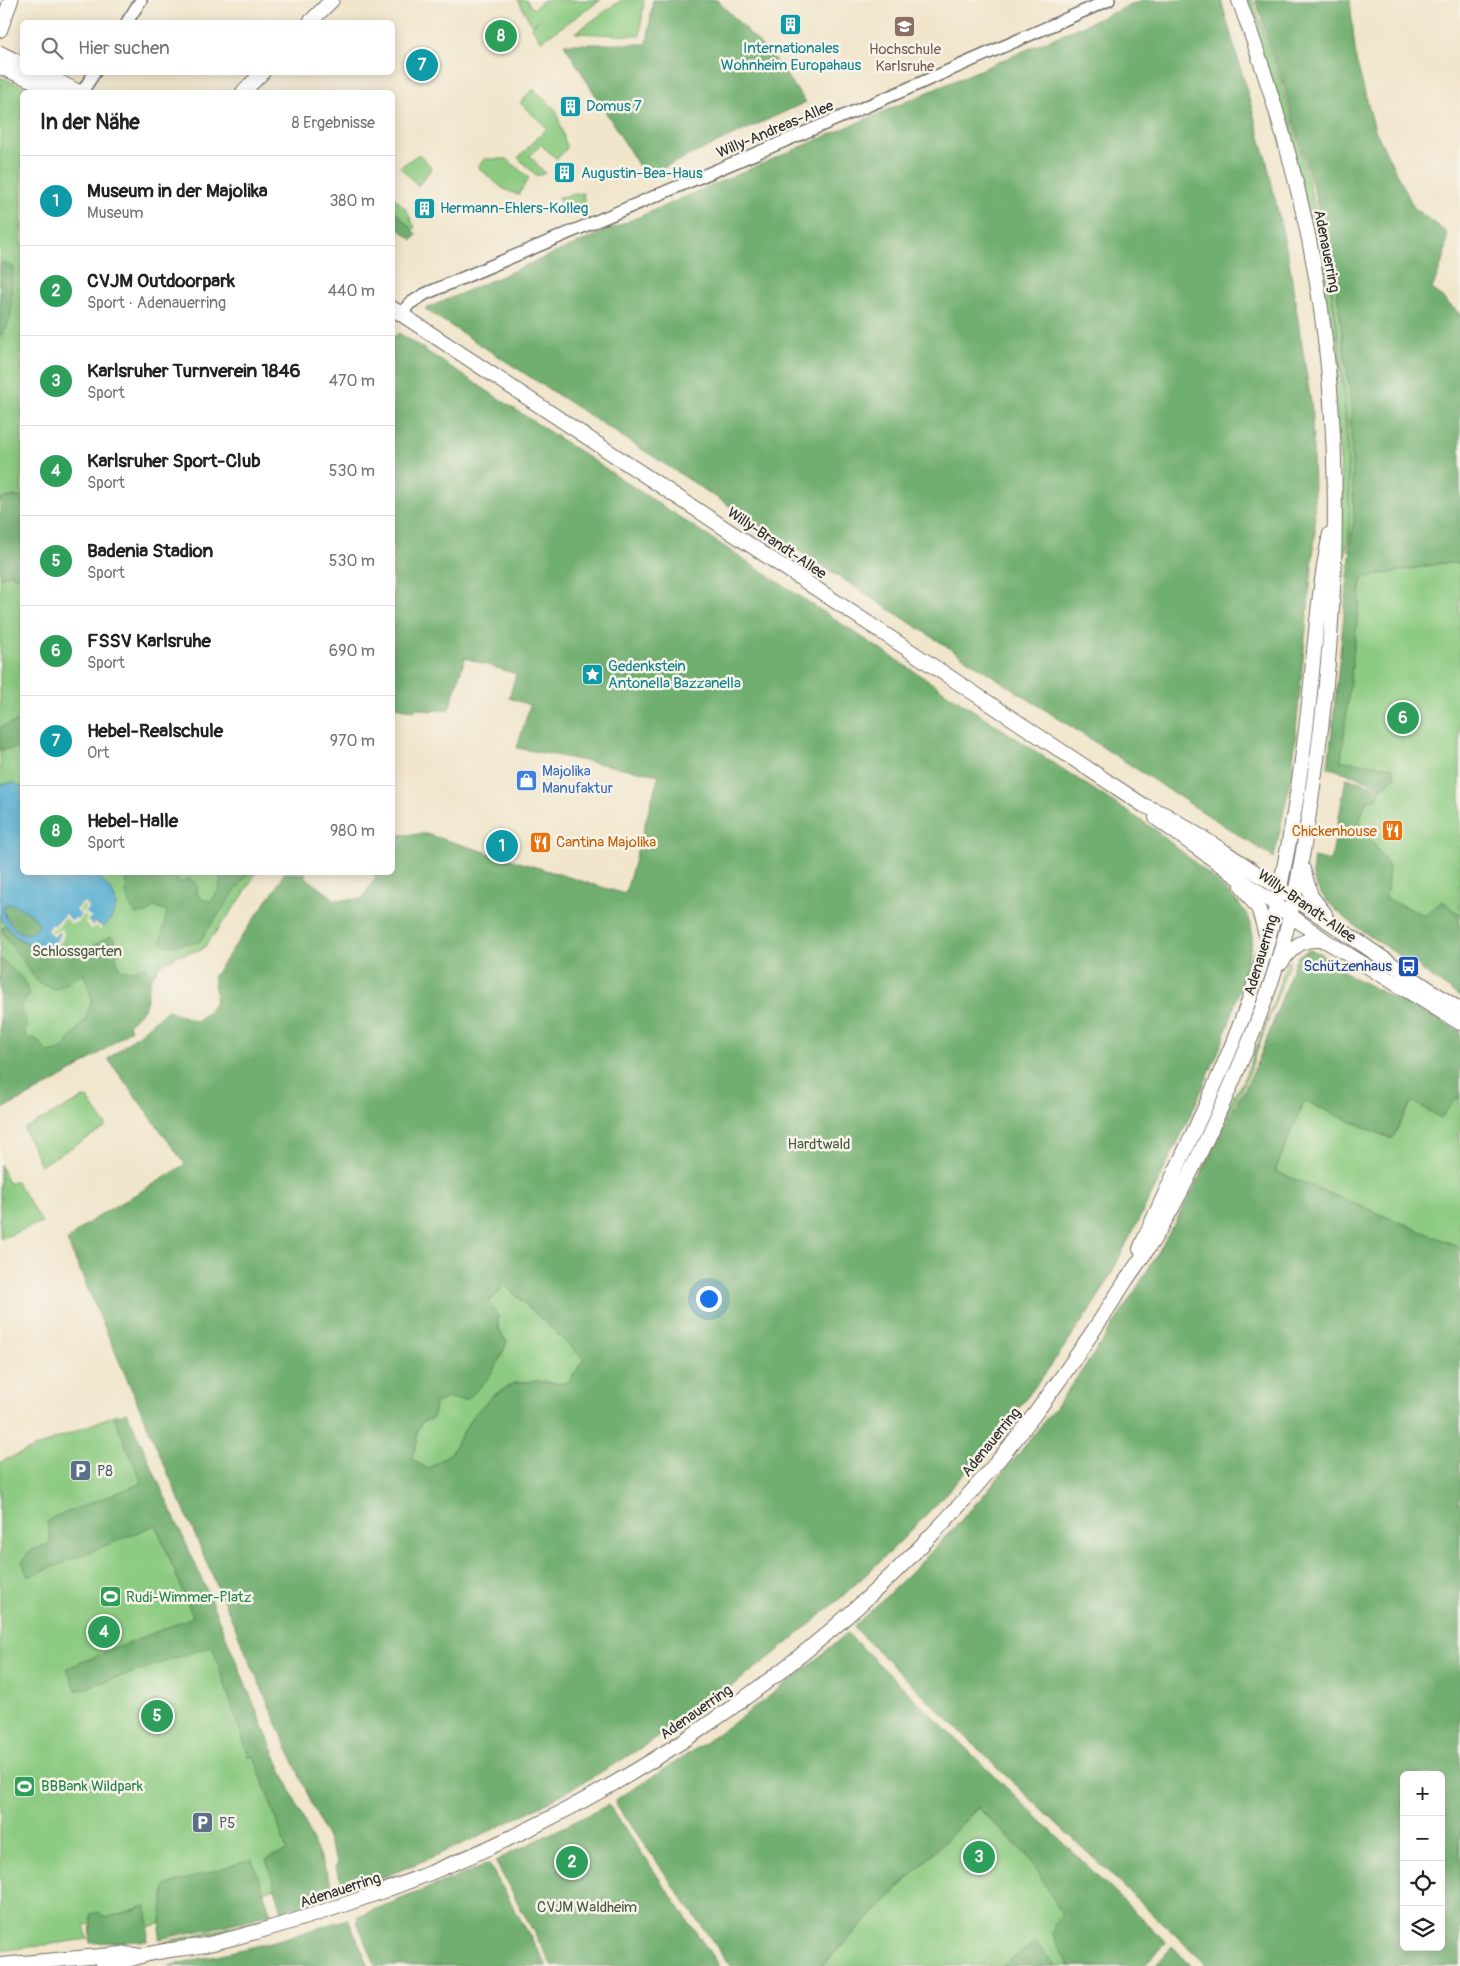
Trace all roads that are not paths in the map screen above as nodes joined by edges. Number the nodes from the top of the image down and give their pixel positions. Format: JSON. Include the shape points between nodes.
{"nodes":[{"id":1,"x":11,"y":0,"type":"edge"},
{"id":2,"x":141,"y":0,"type":"edge"},
{"id":3,"x":332,"y":0,"type":"edge"},
{"id":4,"x":1110,"y":0,"type":"edge"},
{"id":5,"x":1239,"y":0,"type":"edge"},
{"id":6,"x":128,"y":20,"type":"edge"},
{"id":7,"x":312,"y":20,"type":"edge"},
{"id":8,"x":0,"y":30,"type":"edge"},
{"id":9,"x":0,"y":53,"type":"edge"},
{"id":10,"x":20,"y":63,"type":"edge"},
{"id":11,"x":0,"y":67,"type":"edge"},
{"id":12,"x":46,"y":75,"type":"edge"},
{"id":13,"x":93,"y":75,"type":"edge"},
{"id":14,"x":259,"y":75,"type":"edge"},
{"id":15,"x":55,"y":90,"type":"edge"},
{"id":16,"x":77,"y":90,"type":"edge"},
{"id":17,"x":82,"y":90,"type":"edge"},
{"id":18,"x":245,"y":90,"type":"edge"},
{"id":19,"x":397,"y":311,"type":"edge"},
{"id":20,"x":1334,"y":517,"type":"junction"},
{"id":21,"x":1143,"y":805,"type":"junction"},
{"id":22,"x":1302,"y":858,"type":"junction"},
{"id":23,"x":1232,"y":874,"type":"junction"},
{"id":24,"x":1280,"y":889,"type":"junction"},
{"id":25,"x":1294,"y":898,"type":"junction"},
{"id":26,"x":1276,"y":905,"type":"junction"},
{"id":27,"x":1290,"y":916,"type":"junction"},
{"id":28,"x":1333,"y":925,"type":"junction"},
{"id":29,"x":1326,"y":941,"type":"junction"},
{"id":30,"x":1267,"y":942,"type":"junction"},
{"id":31,"x":1274,"y":972,"type":"junction"},
{"id":32,"x":1460,"y":1010,"type":"edge"},
{"id":33,"x":1460,"y":1023,"type":"edge"},
{"id":34,"x":1125,"y":1282,"type":"junction"},
{"id":35,"x":142,"y":1956,"type":"junction"},
{"id":36,"x":0,"y":1965,"type":"edge"},
{"id":37,"x":103,"y":1966,"type":"edge"}],
"edges":[{"from":1,"to":8,"type":"main road"},
{"from":2,"to":6,"type":"street"},
{"from":3,"to":7,"type":"main road"},
{"from":4,"to":19,"type":"street","name":"Willy-Andreas-Allee","via":[[426,294]]},
{"from":5,"to":20,"type":"main road","name":"Adenauerring","via":[[1282,132],[1316,275],[1330,394]]},
{"from":9,"to":10,"type":"main road"},
{"from":11,"to":15,"type":"main road"},
{"from":12,"to":16,"type":"main road"},
{"from":13,"to":17,"type":"street"},
{"from":14,"to":18,"type":"main road"},
{"from":19,"to":21,"type":"main road","name":"Willy-Brandt-Allee"},
{"from":20,"to":22,"type":"main road","name":"Adenauerring","via":[[1336,558],[1326,679]]},
{"from":20,"to":24,"type":"main road","name":"Adenauerring","via":[[1319,597],[1301,765]]},
{"from":21,"to":23,"type":"main road","name":"Willy-Brandt-Allee","via":[[1162,823]]},
{"from":21,"to":24,"type":"main road","name":"Willy-Brandt-Allee","via":[[1166,815]]},
{"from":22,"to":25,"type":"main road","name":"Adenauerring"},
{"from":22,"to":28,"type":"main road","via":[[1310,894]]},
{"from":23,"to":26,"type":"main road","name":"Willy-Brandt-Allee"},
{"from":23,"to":30,"type":"main road","via":[[1259,910]]},
{"from":24,"to":25,"type":"main road","name":"Willy-Brandt-Allee"},
{"from":24,"to":26,"type":"main road","name":"Adenauerring"},
{"from":25,"to":27,"type":"main road","name":"Adenauerring"},
{"from":25,"to":28,"type":"main road","name":"Willy-Brandt-Allee"},
{"from":26,"to":27,"type":"main road","name":"Willy-Brandt-Allee"},
{"from":26,"to":30,"type":"main road","name":"Adenauerring"},
{"from":27,"to":29,"type":"main road","name":"Willy-Brandt-Allee"},
{"from":27,"to":31,"type":"main road","name":"Adenauerring"},
{"from":28,"to":32,"type":"main road","name":"Willy-Brandt-Allee"},
{"from":29,"to":31,"type":"main road","via":[[1308,940],[1295,945]]},
{"from":29,"to":33,"type":"main road","name":"Willy-Brandt-Allee"},
{"from":30,"to":34,"type":"main road","name":"Adenauerring","via":[[1249,1002],[1215,1088]]},
{"from":31,"to":34,"type":"main road","name":"Adenauerring","via":[[1237,1072],[1200,1153],[1157,1234]]},
{"from":34,"to":35,"type":"main road","name":"Adenauerring","via":[[1037,1411],[983,1479],[945,1520],[872,1593],[820,1639],[703,1728],[575,1806],[438,1872],[280,1926]]},
{"from":35,"to":36,"type":"main road","name":"Adenauerring","via":[[123,1954]]},
{"from":35,"to":37,"type":"main road","name":"Adenauerring","via":[[125,1963]]}]}
